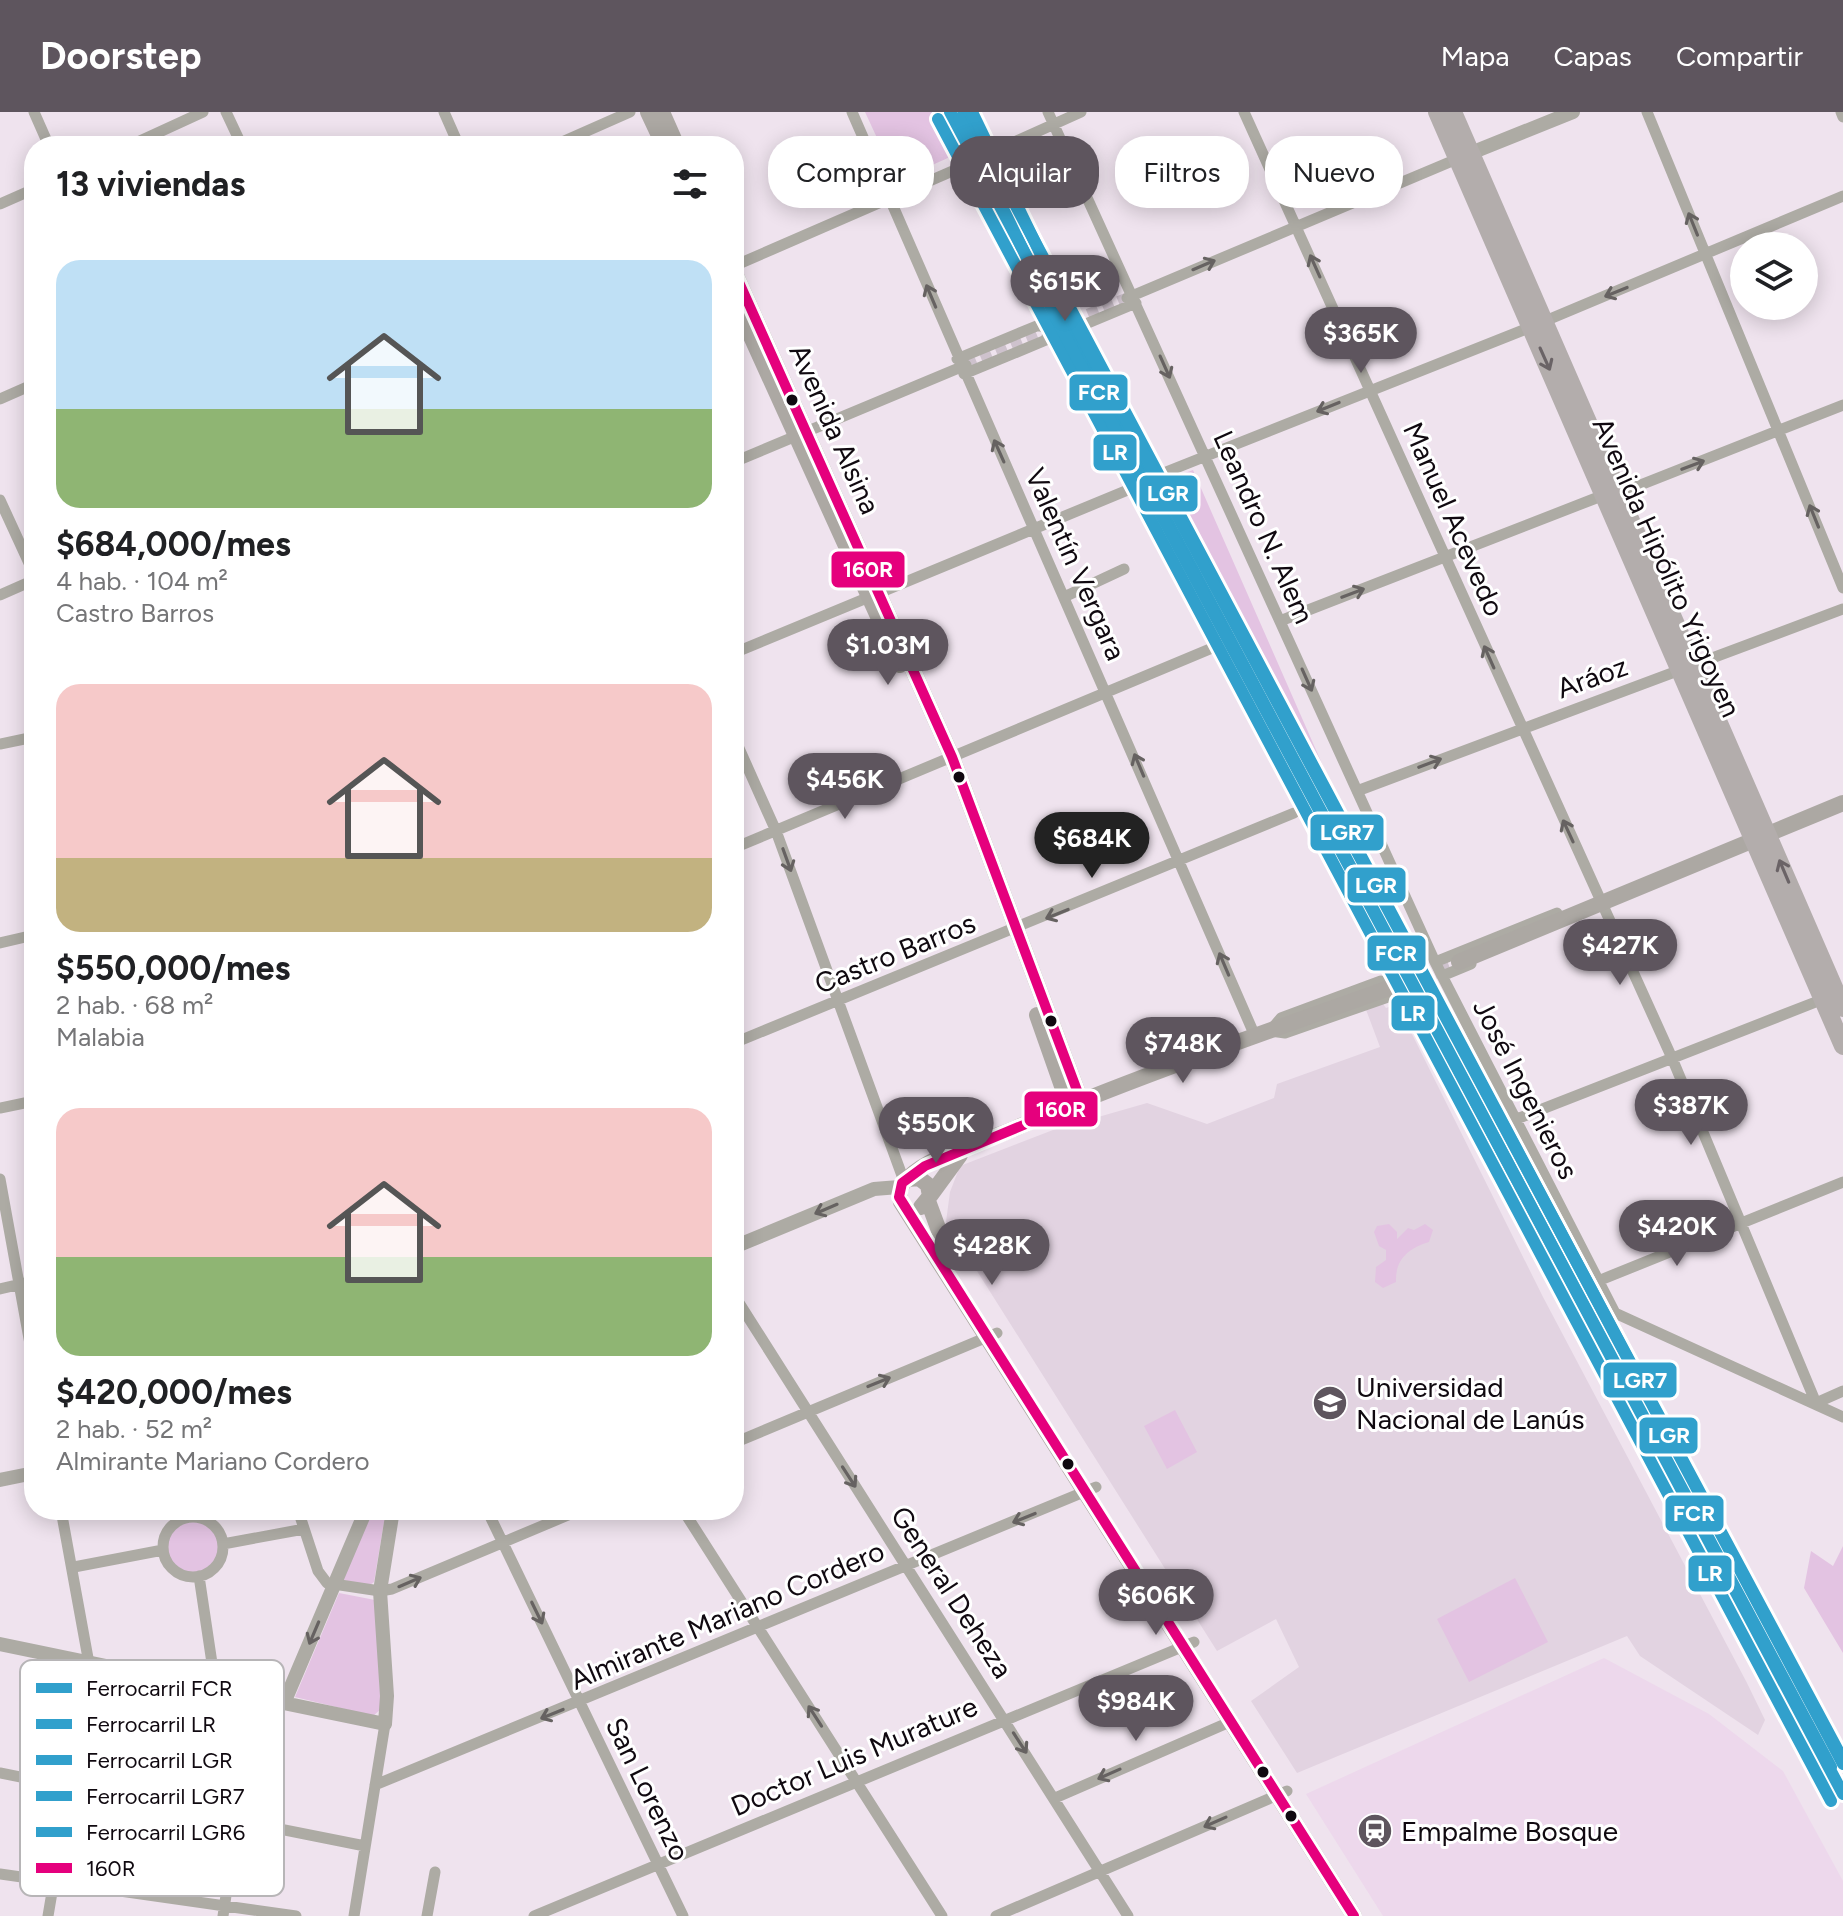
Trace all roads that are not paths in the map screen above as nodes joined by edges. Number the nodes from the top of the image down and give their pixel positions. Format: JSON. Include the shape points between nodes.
{"nodes":[{"id":1,"x":34,"y":112,"type":"edge"},
{"id":2,"x":203,"y":112,"type":"edge"},
{"id":3,"x":226,"y":112,"type":"edge"},
{"id":4,"x":444,"y":112,"type":"edge"},
{"id":5,"x":630,"y":112,"type":"edge"},
{"id":6,"x":648,"y":112,"type":"edge"},
{"id":7,"x":662,"y":112,"type":"edge"},
{"id":8,"x":852,"y":112,"type":"edge"},
{"id":9,"x":1048,"y":112,"type":"edge"},
{"id":10,"x":1081,"y":112,"type":"edge"},
{"id":11,"x":1244,"y":112,"type":"edge"},
{"id":12,"x":1437,"y":112,"type":"edge"},
{"id":13,"x":1453,"y":112,"type":"edge"},
{"id":14,"x":1573,"y":112,"type":"edge"},
{"id":15,"x":1647,"y":112,"type":"edge"},
{"id":16,"x":1054,"y":124,"type":"junction"},
{"id":17,"x":45,"y":136,"type":"edge"},
{"id":18,"x":151,"y":136,"type":"edge"},
{"id":19,"x":237,"y":136,"type":"edge"},
{"id":20,"x":455,"y":136,"type":"edge"},
{"id":21,"x":576,"y":136,"type":"edge"},
{"id":22,"x":659,"y":136,"type":"edge"},
{"id":23,"x":673,"y":136,"type":"edge"},
{"id":24,"x":863,"y":136,"type":"edge"},
{"id":25,"x":1028,"y":136,"type":"edge"},
{"id":26,"x":1464,"y":156,"type":"junction"},
{"id":27,"x":24,"y":193,"type":"edge"},
{"id":28,"x":1843,"y":196,"type":"edge"},
{"id":29,"x":0,"y":204,"type":"edge"},
{"id":30,"x":871,"y":208,"type":"edge"},
{"id":31,"x":895,"y":208,"type":"edge"},
{"id":32,"x":1297,"y":225,"type":"junction"},
{"id":33,"x":1706,"y":255,"type":"junction"},
{"id":34,"x":744,"y":264,"type":"edge"},
{"id":35,"x":744,"y":292,"type":"edge"},
{"id":36,"x":1132,"y":299,"type":"junction"},
{"id":37,"x":744,"y":319,"type":"edge"},
{"id":38,"x":1088,"y":323,"type":"dead end"},
{"id":39,"x":1538,"y":324,"type":"junction"},
{"id":40,"x":962,"y":366,"type":"junction"},
{"id":41,"x":24,"y":388,"type":"edge"},
{"id":42,"x":1370,"y":390,"type":"junction"},
{"id":43,"x":0,"y":399,"type":"edge"},
{"id":44,"x":1843,"y":405,"type":"edge"},
{"id":45,"x":1779,"y":431,"type":"junction"},
{"id":46,"x":802,"y":433,"type":"junction"},
{"id":47,"x":1205,"y":456,"type":"junction"},
{"id":48,"x":744,"y":458,"type":"edge"},
{"id":49,"x":1166,"y":472,"type":"dead end"},
{"id":50,"x":1135,"y":487,"type":"dead end"},
{"id":51,"x":1612,"y":494,"type":"junction"},
{"id":52,"x":0,"y":500,"type":"edge"},
{"id":53,"x":1035,"y":530,"type":"junction"},
{"id":54,"x":24,"y":554,"type":"edge"},
{"id":55,"x":1444,"y":557,"type":"junction"},
{"id":56,"x":1124,"y":569,"type":"dead end"},
{"id":57,"x":24,"y":582,"type":"edge"},
{"id":58,"x":1843,"y":588,"type":"edge"},
{"id":59,"x":0,"y":595,"type":"edge"},
{"id":60,"x":876,"y":595,"type":"junction"},
{"id":61,"x":1064,"y":597,"type":"junction"},
{"id":62,"x":1843,"y":609,"type":"edge"},
{"id":63,"x":1280,"y":621,"type":"junction"},
{"id":64,"x":1217,"y":646,"type":"dead end"},
{"id":65,"x":744,"y":649,"type":"edge"},
{"id":66,"x":1688,"y":668,"type":"junction"},
{"id":67,"x":1107,"y":691,"type":"junction"},
{"id":68,"x":1520,"y":729,"type":"junction"},
{"id":69,"x":24,"y":739,"type":"edge"},
{"id":70,"x":0,"y":744,"type":"edge"},
{"id":71,"x":744,"y":759,"type":"edge"},
{"id":72,"x":947,"y":759,"type":"junction"},
{"id":73,"x":1357,"y":791,"type":"junction"},
{"id":74,"x":1843,"y":803,"type":"edge"},
{"id":75,"x":1294,"y":813,"type":"dead end"},
{"id":76,"x":776,"y":831,"type":"junction"},
{"id":77,"x":1761,"y":836,"type":"junction"},
{"id":78,"x":744,"y":844,"type":"edge"},
{"id":79,"x":1180,"y":863,"type":"junction"},
{"id":80,"x":1593,"y":905,"type":"junction"},
{"id":81,"x":1012,"y":932,"type":"junction"},
{"id":82,"x":24,"y":937,"type":"edge"},
{"id":83,"x":0,"y":943,"type":"edge"},
{"id":84,"x":1435,"y":962,"type":"junction"},
{"id":85,"x":1459,"y":962,"type":"tunnel mouth"},
{"id":86,"x":1442,"y":976,"type":"junction"},
{"id":87,"x":1389,"y":988,"type":"tunnel mouth"},
{"id":88,"x":1837,"y":998,"type":"edge"},
{"id":89,"x":838,"y":1003,"type":"junction"},
{"id":90,"x":1263,"y":1033,"type":"junction"},
{"id":91,"x":744,"y":1039,"type":"edge"},
{"id":92,"x":1843,"y":1046,"type":"edge"},
{"id":93,"x":1672,"y":1058,"type":"junction"},
{"id":94,"x":24,"y":1103,"type":"edge"},
{"id":95,"x":1075,"y":1104,"type":"junction"},
{"id":96,"x":0,"y":1108,"type":"edge"},
{"id":97,"x":1514,"y":1120,"type":"junction"},
{"id":98,"x":964,"y":1151,"type":"junction"},
{"id":99,"x":0,"y":1179,"type":"edge"},
{"id":100,"x":904,"y":1182,"type":"junction"},
{"id":101,"x":1843,"y":1182,"type":"edge"},
{"id":102,"x":929,"y":1198,"type":"junction"},
{"id":103,"x":908,"y":1208,"type":"junction"},
{"id":104,"x":1742,"y":1223,"type":"junction"},
{"id":105,"x":744,"y":1238,"type":"edge"},
{"id":106,"x":1598,"y":1281,"type":"junction"},
{"id":107,"x":24,"y":1284,"type":"edge"},
{"id":108,"x":19,"y":1285,"type":"junction"},
{"id":109,"x":0,"y":1289,"type":"edge"},
{"id":110,"x":744,"y":1311,"type":"edge"},
{"id":111,"x":24,"y":1312,"type":"edge"},
{"id":112,"x":993,"y":1336,"type":"junction"},
{"id":113,"x":1843,"y":1391,"type":"edge"},
{"id":114,"x":1816,"y":1403,"type":"junction"},
{"id":115,"x":807,"y":1411,"type":"junction"},
{"id":116,"x":1843,"y":1417,"type":"edge"},
{"id":117,"x":744,"y":1439,"type":"edge"},
{"id":118,"x":24,"y":1475,"type":"edge"},
{"id":119,"x":0,"y":1480,"type":"edge"},
{"id":120,"x":1092,"y":1489,"type":"junction"},
{"id":121,"x":63,"y":1520,"type":"edge"},
{"id":122,"x":180,"y":1520,"type":"edge"},
{"id":123,"x":202,"y":1520,"type":"edge"},
{"id":124,"x":301,"y":1520,"type":"edge"},
{"id":125,"x":362,"y":1520,"type":"edge"},
{"id":126,"x":391,"y":1520,"type":"edge"},
{"id":127,"x":492,"y":1520,"type":"edge"},
{"id":128,"x":557,"y":1520,"type":"edge"},
{"id":129,"x":689,"y":1520,"type":"edge"},
{"id":130,"x":304,"y":1529,"type":"junction"},
{"id":131,"x":503,"y":1543,"type":"junction"},
{"id":132,"x":223,"y":1544,"type":"junction"},
{"id":133,"x":163,"y":1550,"type":"junction"},
{"id":134,"x":74,"y":1567,"type":"junction"},
{"id":135,"x":906,"y":1567,"type":"junction"},
{"id":136,"x":199,"y":1576,"type":"junction"},
{"id":137,"x":334,"y":1586,"type":"junction"},
{"id":138,"x":380,"y":1591,"type":"junction"},
{"id":139,"x":758,"y":1630,"type":"junction"},
{"id":140,"x":0,"y":1644,"type":"edge"},
{"id":141,"x":1190,"y":1644,"type":"junction"},
{"id":142,"x":80,"y":1660,"type":"edge"},
{"id":143,"x":90,"y":1660,"type":"edge"},
{"id":144,"x":212,"y":1660,"type":"edge"},
{"id":145,"x":284,"y":1703,"type":"joint"},
{"id":146,"x":580,"y":1703,"type":"junction"},
{"id":147,"x":1004,"y":1719,"type":"junction"},
{"id":148,"x":1232,"y":1721,"type":"junction"},
{"id":149,"x":385,"y":1724,"type":"junction"},
{"id":150,"x":0,"y":1773,"type":"edge"},
{"id":151,"x":20,"y":1777,"type":"edge"},
{"id":152,"x":857,"y":1782,"type":"junction"},
{"id":153,"x":375,"y":1785,"type":"junction"},
{"id":154,"x":1283,"y":1793,"type":"junction"},
{"id":155,"x":1055,"y":1798,"type":"junction"},
{"id":156,"x":284,"y":1831,"type":"edge"},
{"id":157,"x":365,"y":1846,"type":"junction"},
{"id":158,"x":657,"y":1864,"type":"junction"},
{"id":159,"x":435,"y":1872,"type":"dead end"},
{"id":160,"x":1101,"y":1872,"type":"junction"},
{"id":161,"x":0,"y":1874,"type":"edge"},
{"id":162,"x":20,"y":1877,"type":"edge"},
{"id":163,"x":50,"y":1896,"type":"edge"},
{"id":164,"x":141,"y":1896,"type":"edge"},
{"id":165,"x":224,"y":1910,"type":"edge"},
{"id":166,"x":48,"y":1916,"type":"edge"},
{"id":167,"x":296,"y":1916,"type":"edge"},
{"id":168,"x":354,"y":1916,"type":"edge"},
{"id":169,"x":427,"y":1916,"type":"edge"},
{"id":170,"x":534,"y":1916,"type":"edge"},
{"id":171,"x":683,"y":1916,"type":"edge"},
{"id":172,"x":942,"y":1916,"type":"edge"},
{"id":173,"x":996,"y":1916,"type":"edge"},
{"id":174,"x":1128,"y":1916,"type":"edge"},
{"id":175,"x":1354,"y":1916,"type":"edge"},
{"id":176,"x":1366,"y":1916,"type":"edge"}],
"edges":[{"from":1,"to":17,"type":"street"},
{"from":2,"to":18,"type":"street"},
{"from":3,"to":19,"type":"street"},
{"from":4,"to":20,"type":"street"},
{"from":5,"to":21,"type":"street"},
{"from":6,"to":22,"type":"main road"},
{"from":7,"to":23,"type":"main road"},
{"from":8,"to":24,"type":"street","name":"Valentín Vergara"},
{"from":9,"to":16,"type":"street","name":"Leandro N. Alem"},
{"from":10,"to":16,"type":"street"},
{"from":11,"to":32,"type":"street","name":"Manuel Acevedo"},
{"from":12,"to":26,"type":"main road","name":"Avenida Hipólito Yrigoyen"},
{"from":13,"to":26,"type":"main road","name":"Avenida Hipólito Yrigoyen"},
{"from":14,"to":26,"type":"street"},
{"from":33,"to":15,"type":"street","one_way":true},
{"from":16,"to":25,"type":"street"},
{"from":16,"to":36,"type":"street","name":"Leandro N. Alem"},
{"from":26,"to":32,"type":"street"},
{"from":26,"to":39,"type":"main road","name":"Avenida Hipólito Yrigoyen"},
{"from":27,"to":29,"type":"street"},
{"from":28,"to":33,"type":"street"},
{"from":30,"to":34,"type":"street"},
{"from":40,"to":31,"type":"street","name":"Valentín Vergara","one_way":true},
{"from":36,"to":32,"type":"street","one_way":true},
{"from":42,"to":32,"type":"street","name":"Manuel Acevedo","one_way":true},
{"from":33,"to":39,"type":"street","one_way":true},
{"from":33,"to":45,"type":"street"},
{"from":35,"to":46,"type":"main road","name":"Avenida Alsina"},
{"from":36,"to":38,"type":"street"},
{"from":36,"to":47,"type":"street","name":"Leandro N. Alem","one_way":true},
{"from":37,"to":46,"type":"main road","name":"Avenida Alsina"},
{"from":39,"to":42,"type":"street"},
{"from":39,"to":51,"type":"main road","name":"Avenida Hipólito Yrigoyen"},
{"from":40,"to":40,"type":"street","via":[[1046,340],[1049,330],[1039,325]]},
{"from":40,"to":46,"type":"street"},
{"from":53,"to":40,"type":"street","name":"Valentín Vergara","one_way":true},
{"from":41,"to":43,"type":"street"},
{"from":42,"to":47,"type":"street","one_way":true},
{"from":42,"to":55,"type":"street","name":"Manuel Acevedo"},
{"from":44,"to":45,"type":"street"},
{"from":51,"to":45,"type":"street","one_way":true},
{"from":58,"to":45,"type":"street","one_way":true},
{"from":46,"to":48,"type":"street"},
{"from":46,"to":60,"type":"main road","name":"Avenida Alsina"},
{"from":47,"to":49,"type":"street"},
{"from":47,"to":63,"type":"street","name":"Leandro N. Alem"},
{"from":50,"to":53,"type":"street"},
{"from":51,"to":55,"type":"street"},
{"from":51,"to":66,"type":"main road","name":"Avenida Hipólito Yrigoyen"},
{"from":52,"to":54,"type":"street"},
{"from":53,"to":60,"type":"street"},
{"from":53,"to":61,"type":"street","name":"Valentín Vergara"},
{"from":63,"to":55,"type":"street","one_way":true},
{"from":68,"to":55,"type":"street","name":"Manuel Acevedo","one_way":true},
{"from":56,"to":61,"type":"street"},
{"from":57,"to":59,"type":"street"},
{"from":60,"to":65,"type":"street"},
{"from":60,"to":72,"type":"main road","name":"Avenida Alsina"},
{"from":61,"to":67,"type":"street","name":"Valentín Vergara"},
{"from":62,"to":66,"type":"street","name":"Aráoz"},
{"from":63,"to":73,"type":"street","name":"Leandro N. Alem","one_way":true},
{"from":64,"to":67,"type":"street"},
{"from":66,"to":68,"type":"street","name":"Aráoz"},
{"from":66,"to":77,"type":"main road","name":"Avenida Hipólito Yrigoyen"},
{"from":67,"to":72,"type":"street"},
{"from":79,"to":67,"type":"street","name":"Valentín Vergara","one_way":true},
{"from":73,"to":68,"type":"street","name":"Aráoz","one_way":true},
{"from":80,"to":68,"type":"street","name":"Manuel Acevedo","one_way":true},
{"from":69,"to":70,"type":"street"},
{"from":71,"to":76,"type":"street"},
{"from":72,"to":76,"type":"street"},
{"from":72,"to":81,"type":"main road","name":"Avenida Alsina"},
{"from":73,"to":84,"type":"street","name":"Leandro N. Alem"},
{"from":74,"to":77,"type":"main road"},
{"from":75,"to":79,"type":"street","name":"Castro Barros"},
{"from":76,"to":78,"type":"street"},
{"from":76,"to":89,"type":"street","one_way":true},
{"from":77,"to":80,"type":"main road"},
{"from":77,"to":88,"type":"main road","name":"Avenida Hipólito Yrigoyen"},
{"from":79,"to":81,"type":"street","name":"Castro Barros","one_way":true},
{"from":90,"to":79,"type":"street","name":"Valentín Vergara","one_way":true},
{"from":80,"to":84,"type":"street","via":[[1558,913]]},
{"from":80,"to":85,"type":"main road"},
{"from":80,"to":86,"type":"street","via":[[1562,926]]},
{"from":80,"to":93,"type":"street","name":"Manuel Acevedo"},
{"from":81,"to":89,"type":"street","name":"Castro Barros"},
{"from":81,"to":95,"type":"main road","name":"Avenida Alsina"},
{"from":82,"to":83,"type":"street"},
{"from":84,"to":86,"type":"street","name":"José Ingenieros"},
{"from":86,"to":97,"type":"street","name":"José Ingenieros"},
{"from":87,"to":90,"type":"main road"},
{"from":88,"to":92,"type":"main road","name":"Avenida Hipólito Yrigoyen"},
{"from":88,"to":93,"type":"street"},
{"from":89,"to":91,"type":"street","name":"Castro Barros"},
{"from":89,"to":100,"type":"street"},
{"from":90,"to":90,"type":"street","via":[[1285,1033],[1388,997],[1393,985],[1381,981],[1281,1018]]},
{"from":90,"to":95,"type":"main road"},
{"from":93,"to":97,"type":"street"},
{"from":93,"to":104,"type":"street","name":"Manuel Acevedo"},
{"from":94,"to":96,"type":"street"},
{"from":95,"to":98,"type":"main road"},
{"from":97,"to":106,"type":"street","name":"José Ingenieros"},
{"from":98,"to":100,"type":"main road","via":[[925,1166]]},
{"from":98,"to":102,"type":"main road"},
{"from":99,"to":108,"type":"street"},
{"from":100,"to":102,"type":"main road","via":[[924,1181]]},
{"from":100,"to":103,"type":"main road","via":[[901,1202]]},
{"from":100,"to":105,"type":"street","one_way":true},
{"from":101,"to":104,"type":"street"},
{"from":102,"to":103,"type":"main road","via":[[920,1208]]},
{"from":102,"to":112,"type":"main road","via":[[943,1247]]},
{"from":103,"to":112,"type":"main road"},
{"from":104,"to":106,"type":"street"},
{"from":104,"to":114,"type":"street","name":"Manuel Acevedo"},
{"from":106,"to":114,"type":"street","name":"José Ingenieros","via":[[1621,1317]]},
{"from":107,"to":108,"type":"street"},
{"from":108,"to":109,"type":"street"},
{"from":108,"to":111,"type":"street"},
{"from":110,"to":115,"type":"street","name":"General Deheza"},
{"from":115,"to":112,"type":"street","one_way":true},
{"from":112,"to":120,"type":"main road"},
{"from":113,"to":114,"type":"street"},
{"from":114,"to":116,"type":"street","name":"José Ingenieros"},
{"from":115,"to":117,"type":"street"},
{"from":115,"to":135,"type":"street","name":"General Deheza","one_way":true},
{"from":118,"to":119,"type":"street"},
{"from":120,"to":135,"type":"street","name":"Almirante Mariano Cordero","one_way":true},
{"from":120,"to":141,"type":"main road"},
{"from":121,"to":134,"type":"street"},
{"from":122,"to":133,"type":"street","via":[[169,1530]]},
{"from":123,"to":132,"type":"street"},
{"from":124,"to":130,"type":"street"},
{"from":125,"to":137,"type":"street"},
{"from":126,"to":138,"type":"street"},
{"from":127,"to":131,"type":"street","name":"San Lorenzo"},
{"from":128,"to":131,"type":"street"},
{"from":129,"to":139,"type":"street"},
{"from":130,"to":132,"type":"street"},
{"from":130,"to":137,"type":"street","via":[[322,1577]]},
{"from":138,"to":131,"type":"street","one_way":true},
{"from":131,"to":146,"type":"street","name":"San Lorenzo","one_way":true},
{"from":132,"to":136,"type":"street","via":[[215,1567]]},
{"from":133,"to":134,"type":"street"},
{"from":133,"to":136,"type":"street","via":[[173,1569]]},
{"from":134,"to":143,"type":"street"},
{"from":135,"to":139,"type":"street","name":"Almirante Mariano Cordero"},
{"from":135,"to":147,"type":"street","name":"General Deheza"},
{"from":136,"to":144,"type":"street"},
{"from":137,"to":138,"type":"street"},
{"from":137,"to":145,"type":"street","one_way":true},
{"from":138,"to":149,"type":"street"},
{"from":139,"to":146,"type":"street","name":"Almirante Mariano Cordero"},
{"from":152,"to":139,"type":"street","one_way":true},
{"from":140,"to":142,"type":"street"},
{"from":141,"to":147,"type":"street","name":"Doctor Luis Murature"},
{"from":141,"to":148,"type":"main road"},
{"from":141,"to":154,"type":"main road"},
{"from":145,"to":149,"type":"street"},
{"from":146,"to":153,"type":"street","name":"Almirante Mariano Cordero","one_way":true},
{"from":146,"to":158,"type":"street","name":"San Lorenzo"},
{"from":147,"to":152,"type":"street","name":"Doctor Luis Murature"},
{"from":147,"to":155,"type":"street","name":"General Deheza","one_way":true},
{"from":148,"to":154,"type":"main road"},
{"from":148,"to":155,"type":"street","one_way":true},
{"from":149,"to":153,"type":"street"},
{"from":150,"to":151,"type":"street"},
{"from":152,"to":158,"type":"street","name":"Doctor Luis Murature"},
{"from":152,"to":172,"type":"street"},
{"from":153,"to":157,"type":"street"},
{"from":154,"to":160,"type":"street","one_way":true},
{"from":154,"to":175,"type":"main road"},
{"from":154,"to":176,"type":"main road"},
{"from":155,"to":160,"type":"street","name":"General Deheza"},
{"from":156,"to":157,"type":"street"},
{"from":157,"to":168,"type":"street"},
{"from":158,"to":170,"type":"street","name":"Doctor Luis Murature"},
{"from":158,"to":171,"type":"street","name":"San Lorenzo"},
{"from":159,"to":169,"type":"street"},
{"from":160,"to":173,"type":"street"},
{"from":160,"to":174,"type":"street","name":"General Deheza"},
{"from":161,"to":162,"type":"street"},
{"from":163,"to":166,"type":"street"},
{"from":164,"to":165,"type":"street"},
{"from":165,"to":167,"type":"street"}]}
